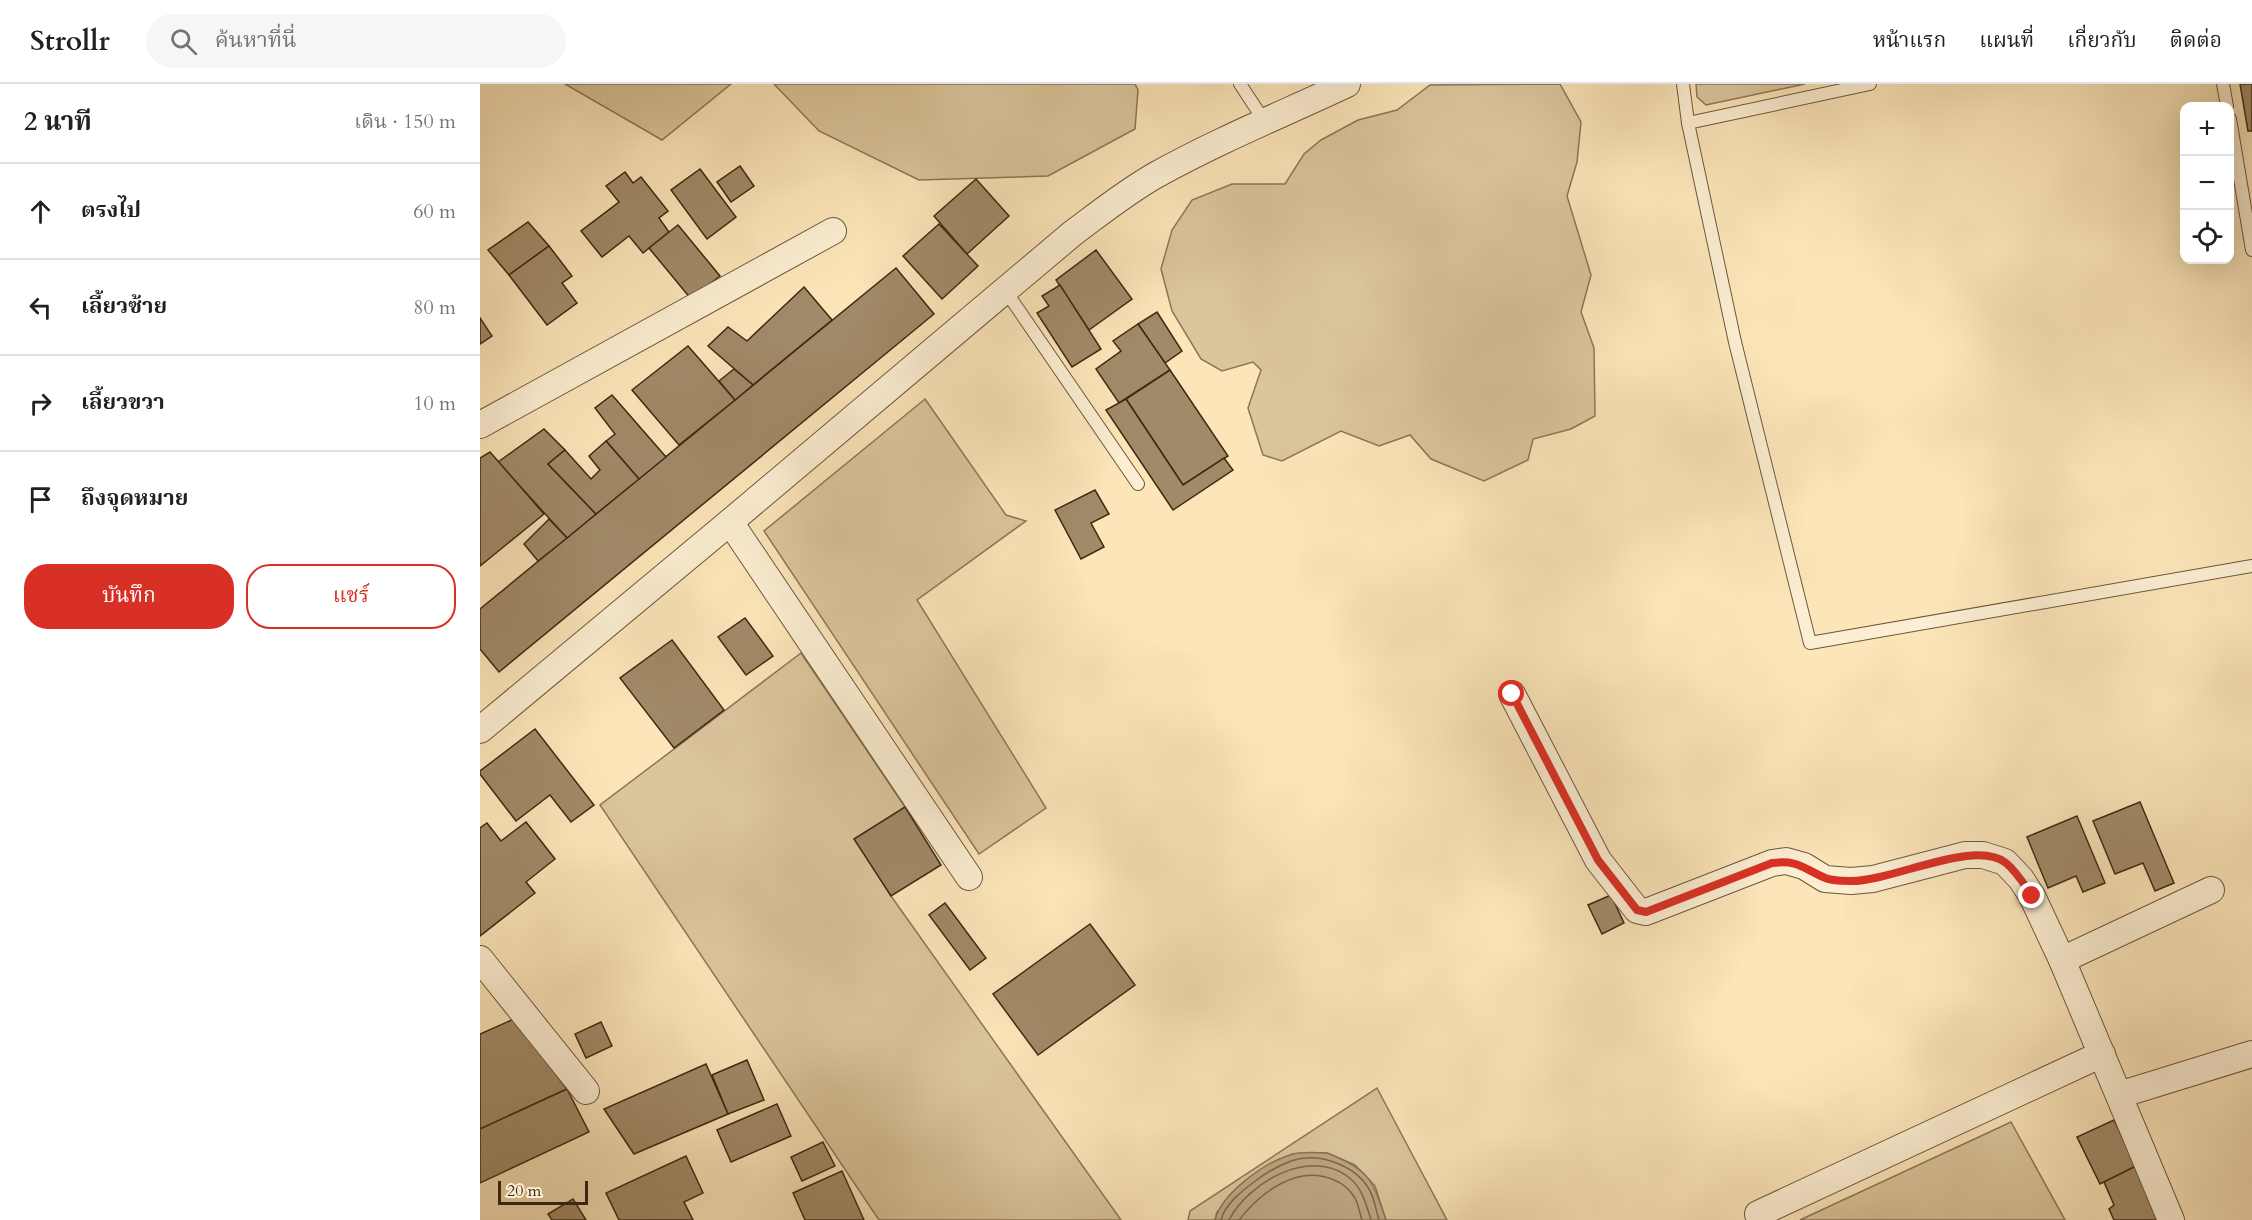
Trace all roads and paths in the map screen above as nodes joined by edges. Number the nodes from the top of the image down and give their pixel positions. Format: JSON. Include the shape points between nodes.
{"nodes":[{"id":1,"x":1240,"y":84,"type":"edge"},
{"id":2,"x":1347,"y":84,"type":"edge"},
{"id":3,"x":1683,"y":84,"type":"edge"},
{"id":4,"x":1870,"y":84,"type":"edge"},
{"id":5,"x":2223,"y":84,"type":"edge"},
{"id":6,"x":2226,"y":102,"type":"edge"},
{"id":7,"x":1265,"y":122,"type":"junction"},
{"id":8,"x":1688,"y":123,"type":"junction"},
{"id":9,"x":2234,"y":147,"type":"edge"},
{"id":10,"x":833,"y":231,"type":"dead end"},
{"id":11,"x":2252,"y":250,"type":"edge"},
{"id":12,"x":1005,"y":290,"type":"junction"},
{"id":13,"x":481,"y":422,"type":"edge"},
{"id":14,"x":1138,"y":484,"type":"dead end"},
{"id":15,"x":730,"y":522,"type":"junction"},
{"id":16,"x":2252,"y":566,"type":"edge"},
{"id":17,"x":1512,"y":694,"type":"dead end"},
{"id":18,"x":480,"y":730,"type":"edge"},
{"id":19,"x":969,"y":877,"type":"dead end"},
{"id":20,"x":2211,"y":890,"type":"dead end"},
{"id":21,"x":480,"y":959,"type":"edge"},
{"id":22,"x":2062,"y":960,"type":"junction"},
{"id":23,"x":2102,"y":1054,"type":"junction"},
{"id":24,"x":2252,"y":1054,"type":"edge"},
{"id":25,"x":586,"y":1091,"type":"dead end"},
{"id":26,"x":2119,"y":1095,"type":"junction"},
{"id":27,"x":1758,"y":1214,"type":"dead end"},
{"id":28,"x":2171,"y":1220,"type":"edge"}],
"edges":[{"from":1,"to":7,"type":"lane"},
{"from":2,"to":7,"type":"street"},
{"from":3,"to":8,"type":"lane"},
{"from":4,"to":8,"type":"lane"},
{"from":5,"to":6,"type":"lane"},
{"from":7,"to":12,"type":"street","via":[[1154,176],[1112,203]]},
{"from":8,"to":16,"type":"lane","via":[[1736,342],[1810,643]]},
{"from":9,"to":11,"type":"lane"},
{"from":10,"to":13,"type":"street"},
{"from":12,"to":14,"type":"lane"},
{"from":12,"to":15,"type":"street"},
{"from":15,"to":18,"type":"street"},
{"from":15,"to":19,"type":"street"},
{"from":17,"to":22,"type":"street","via":[[1598,860],[1637,910],[1646,912],[1772,863],[1786,861],[1804,866],[1825,879],[1851,881],[1965,855],[1983,855],[2005,862],[2021,879]]},
{"from":20,"to":22,"type":"street"},
{"from":21,"to":25,"type":"street"},
{"from":22,"to":23,"type":"street"},
{"from":23,"to":26,"type":"street"},
{"from":23,"to":27,"type":"street"},
{"from":24,"to":26,"type":"street"},
{"from":26,"to":28,"type":"street"}]}
